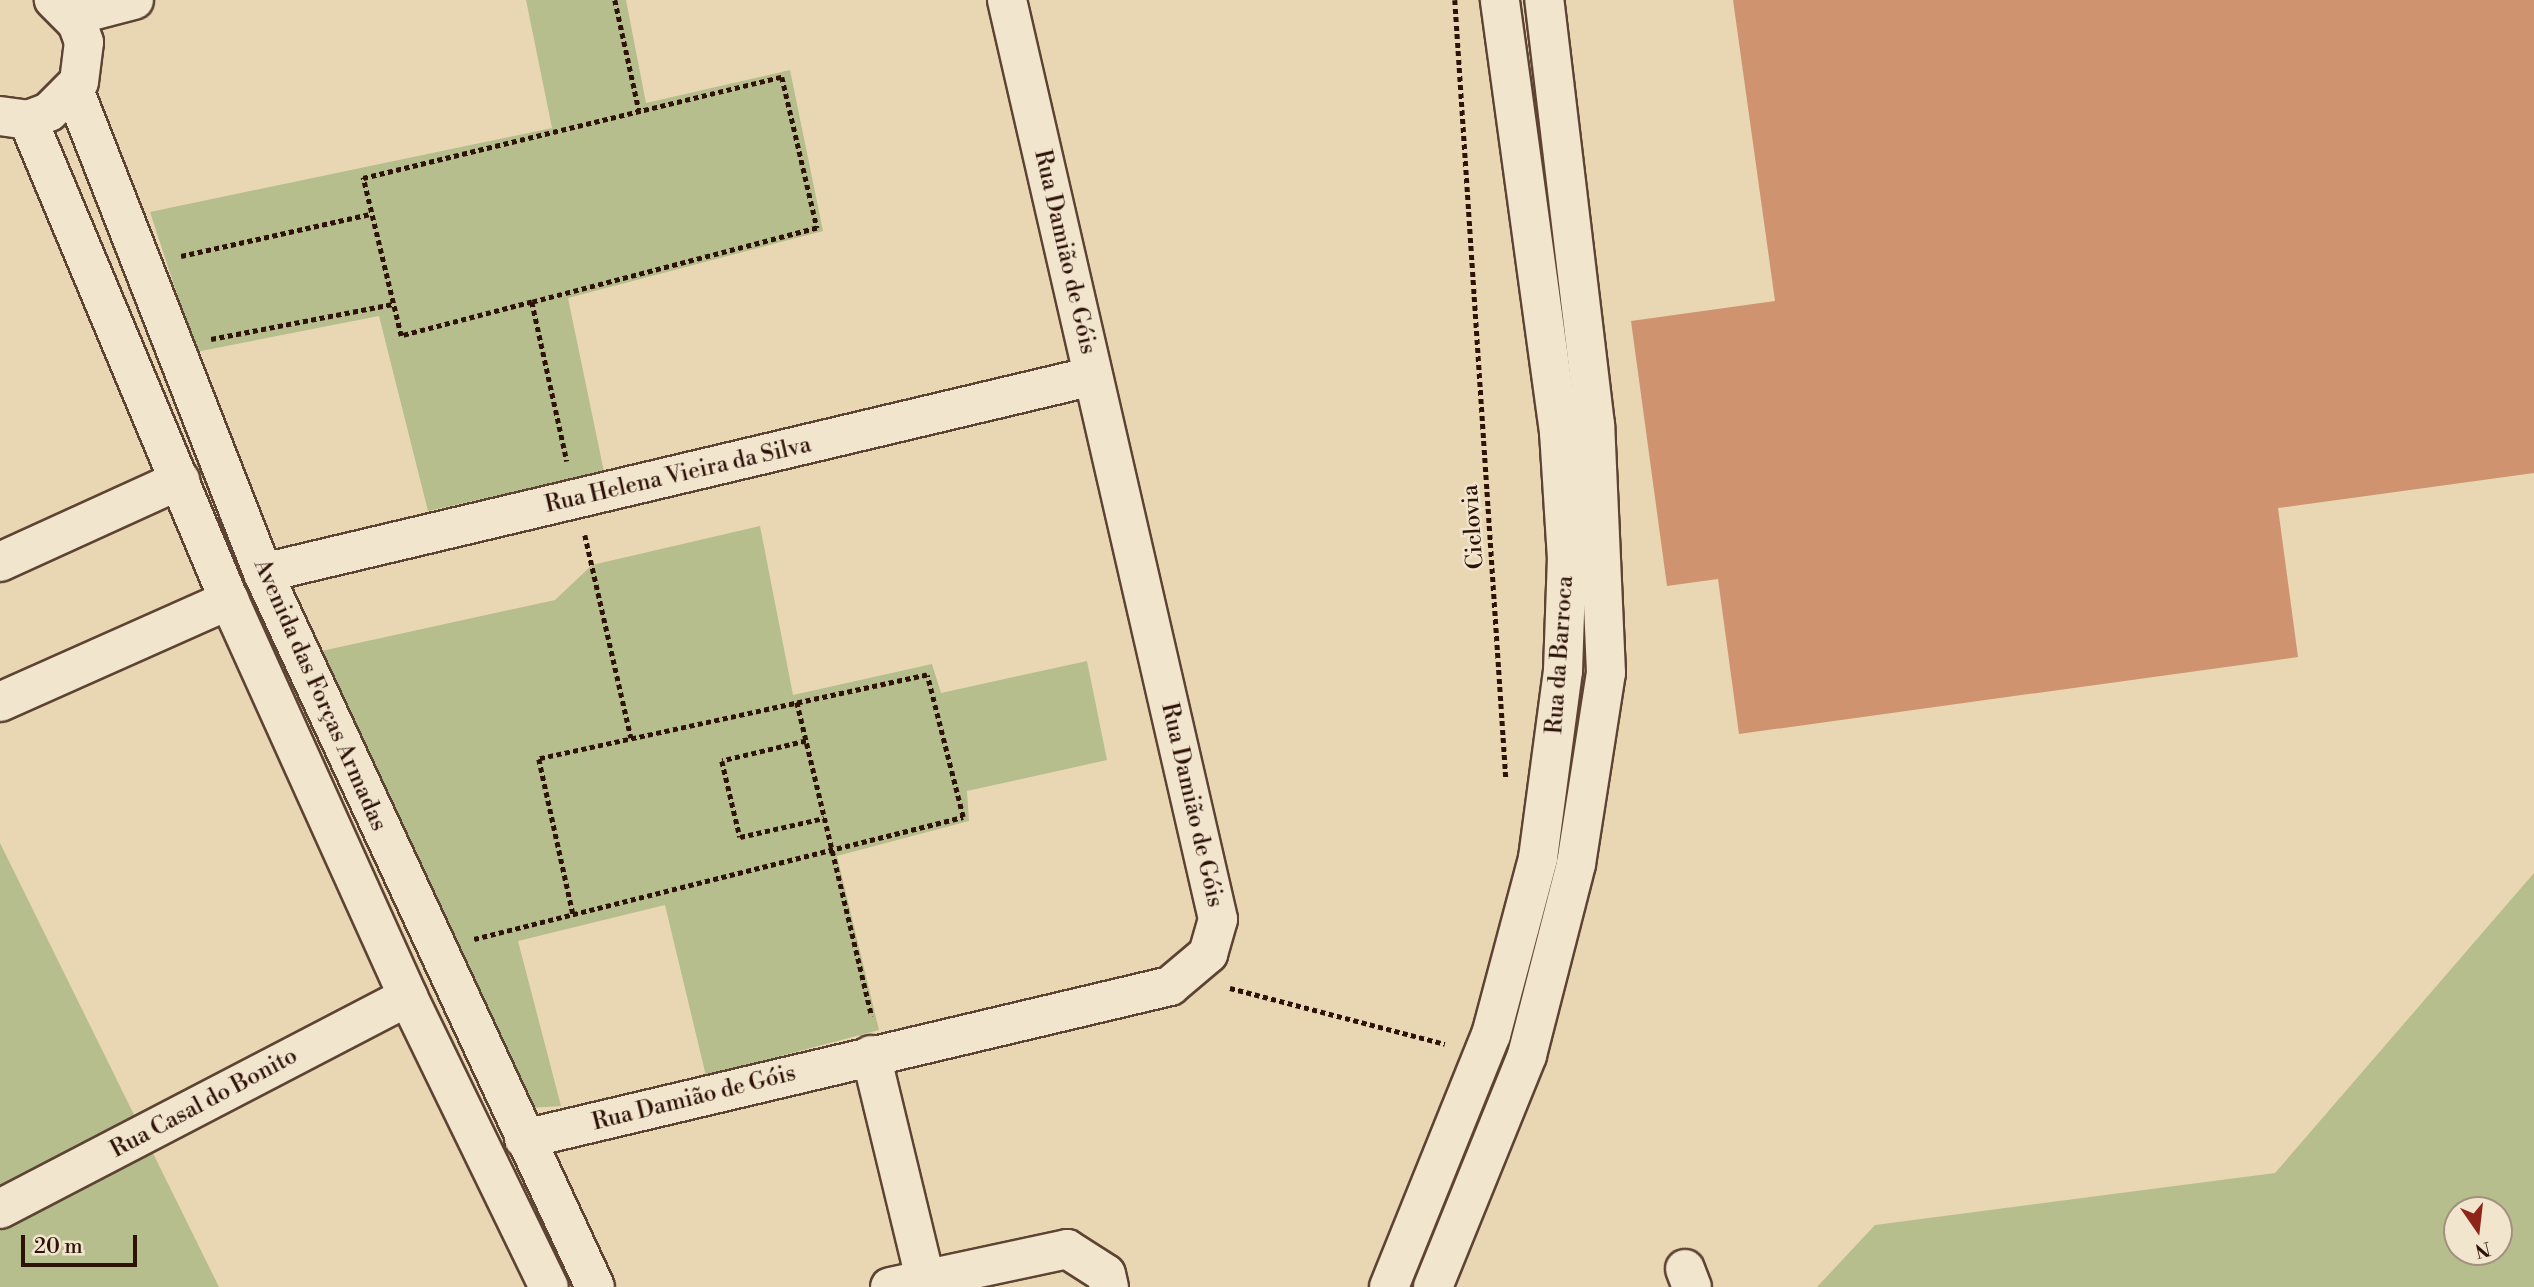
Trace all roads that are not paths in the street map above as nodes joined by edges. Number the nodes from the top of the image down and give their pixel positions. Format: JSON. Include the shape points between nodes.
{"nodes":[{"id":1,"x":134,"y":0,"type":"edge"},
{"id":2,"x":1007,"y":0,"type":"edge"},
{"id":3,"x":1500,"y":0,"type":"edge"},
{"id":4,"x":1544,"y":0,"type":"edge"},
{"id":5,"x":63,"y":8,"type":"edge"},
{"id":6,"x":74,"y":90,"type":"junction"},
{"id":7,"x":14,"y":118,"type":"edge"},
{"id":8,"x":1093,"y":376,"type":"junction"},
{"id":9,"x":180,"y":480,"type":"junction"},
{"id":10,"x":0,"y":562,"type":"edge"},
{"id":11,"x":263,"y":573,"type":"junction"},
{"id":12,"x":229,"y":600,"type":"junction"},
{"id":13,"x":0,"y":702,"type":"edge"},
{"id":14,"x":408,"y":996,"type":"junction"},
{"id":15,"x":873,"y":1043,"type":"junction"},
{"id":16,"x":524,"y":1139,"type":"junction"},
{"id":17,"x":0,"y":1209,"type":"edge"},
{"id":18,"x":908,"y":1283,"type":"edge"},
{"id":19,"x":550,"y":1287,"type":"edge"},
{"id":20,"x":596,"y":1287,"type":"edge"},
{"id":21,"x":1109,"y":1287,"type":"edge"},
{"id":22,"x":1389,"y":1287,"type":"edge"},
{"id":23,"x":1433,"y":1287,"type":"edge"}],
"edges":[{"from":1,"to":5,"type":"street"},
{"from":2,"to":8,"type":"street","name":"Rua Damião de Góis"},
{"from":3,"to":22,"type":"street","name":"Rua da Barroca","via":[[1559,432],[1567,559],[1563,671],[1538,858],[1483,1054]]},
{"from":4,"to":23,"type":"street","name":"Rua da Barroca","via":[[1595,425],[1606,673],[1576,864],[1527,1055]]},
{"from":5,"to":6,"type":"street","via":[[84,42]]},
{"from":6,"to":7,"type":"street","name":"Avenida das Forças Armadas","via":[[49,112]]},
{"from":6,"to":11,"type":"street","name":"Avenida das Forças Armadas"},
{"from":7,"to":9,"type":"street","name":"Avenida das Forças Armadas"},
{"from":8,"to":11,"type":"street","name":"Rua Helena Vieira da Silva"},
{"from":8,"to":15,"type":"street","name":"Rua Damião de Góis","via":[[1219,919],[1208,954],[1170,986]]},
{"from":9,"to":10,"type":"street"},
{"from":9,"to":12,"type":"street","name":"Avenida das Forças Armadas"},
{"from":11,"to":16,"type":"street","name":"Avenida das Forças Armadas"},
{"from":12,"to":13,"type":"street"},
{"from":12,"to":14,"type":"street","name":"Avenida das Forças Armadas"},
{"from":14,"to":17,"type":"street","name":"Rua Casal do Bonito"},
{"from":14,"to":19,"type":"street","name":"Avenida das Forças Armadas"},
{"from":15,"to":16,"type":"street","name":"Rua Damião de Góis"},
{"from":15,"to":18,"type":"street"},
{"from":16,"to":20,"type":"street","name":"Avenida das Forças Armadas"},
{"from":18,"to":21,"type":"street","via":[[1067,1249],[1107,1274]]}]}
